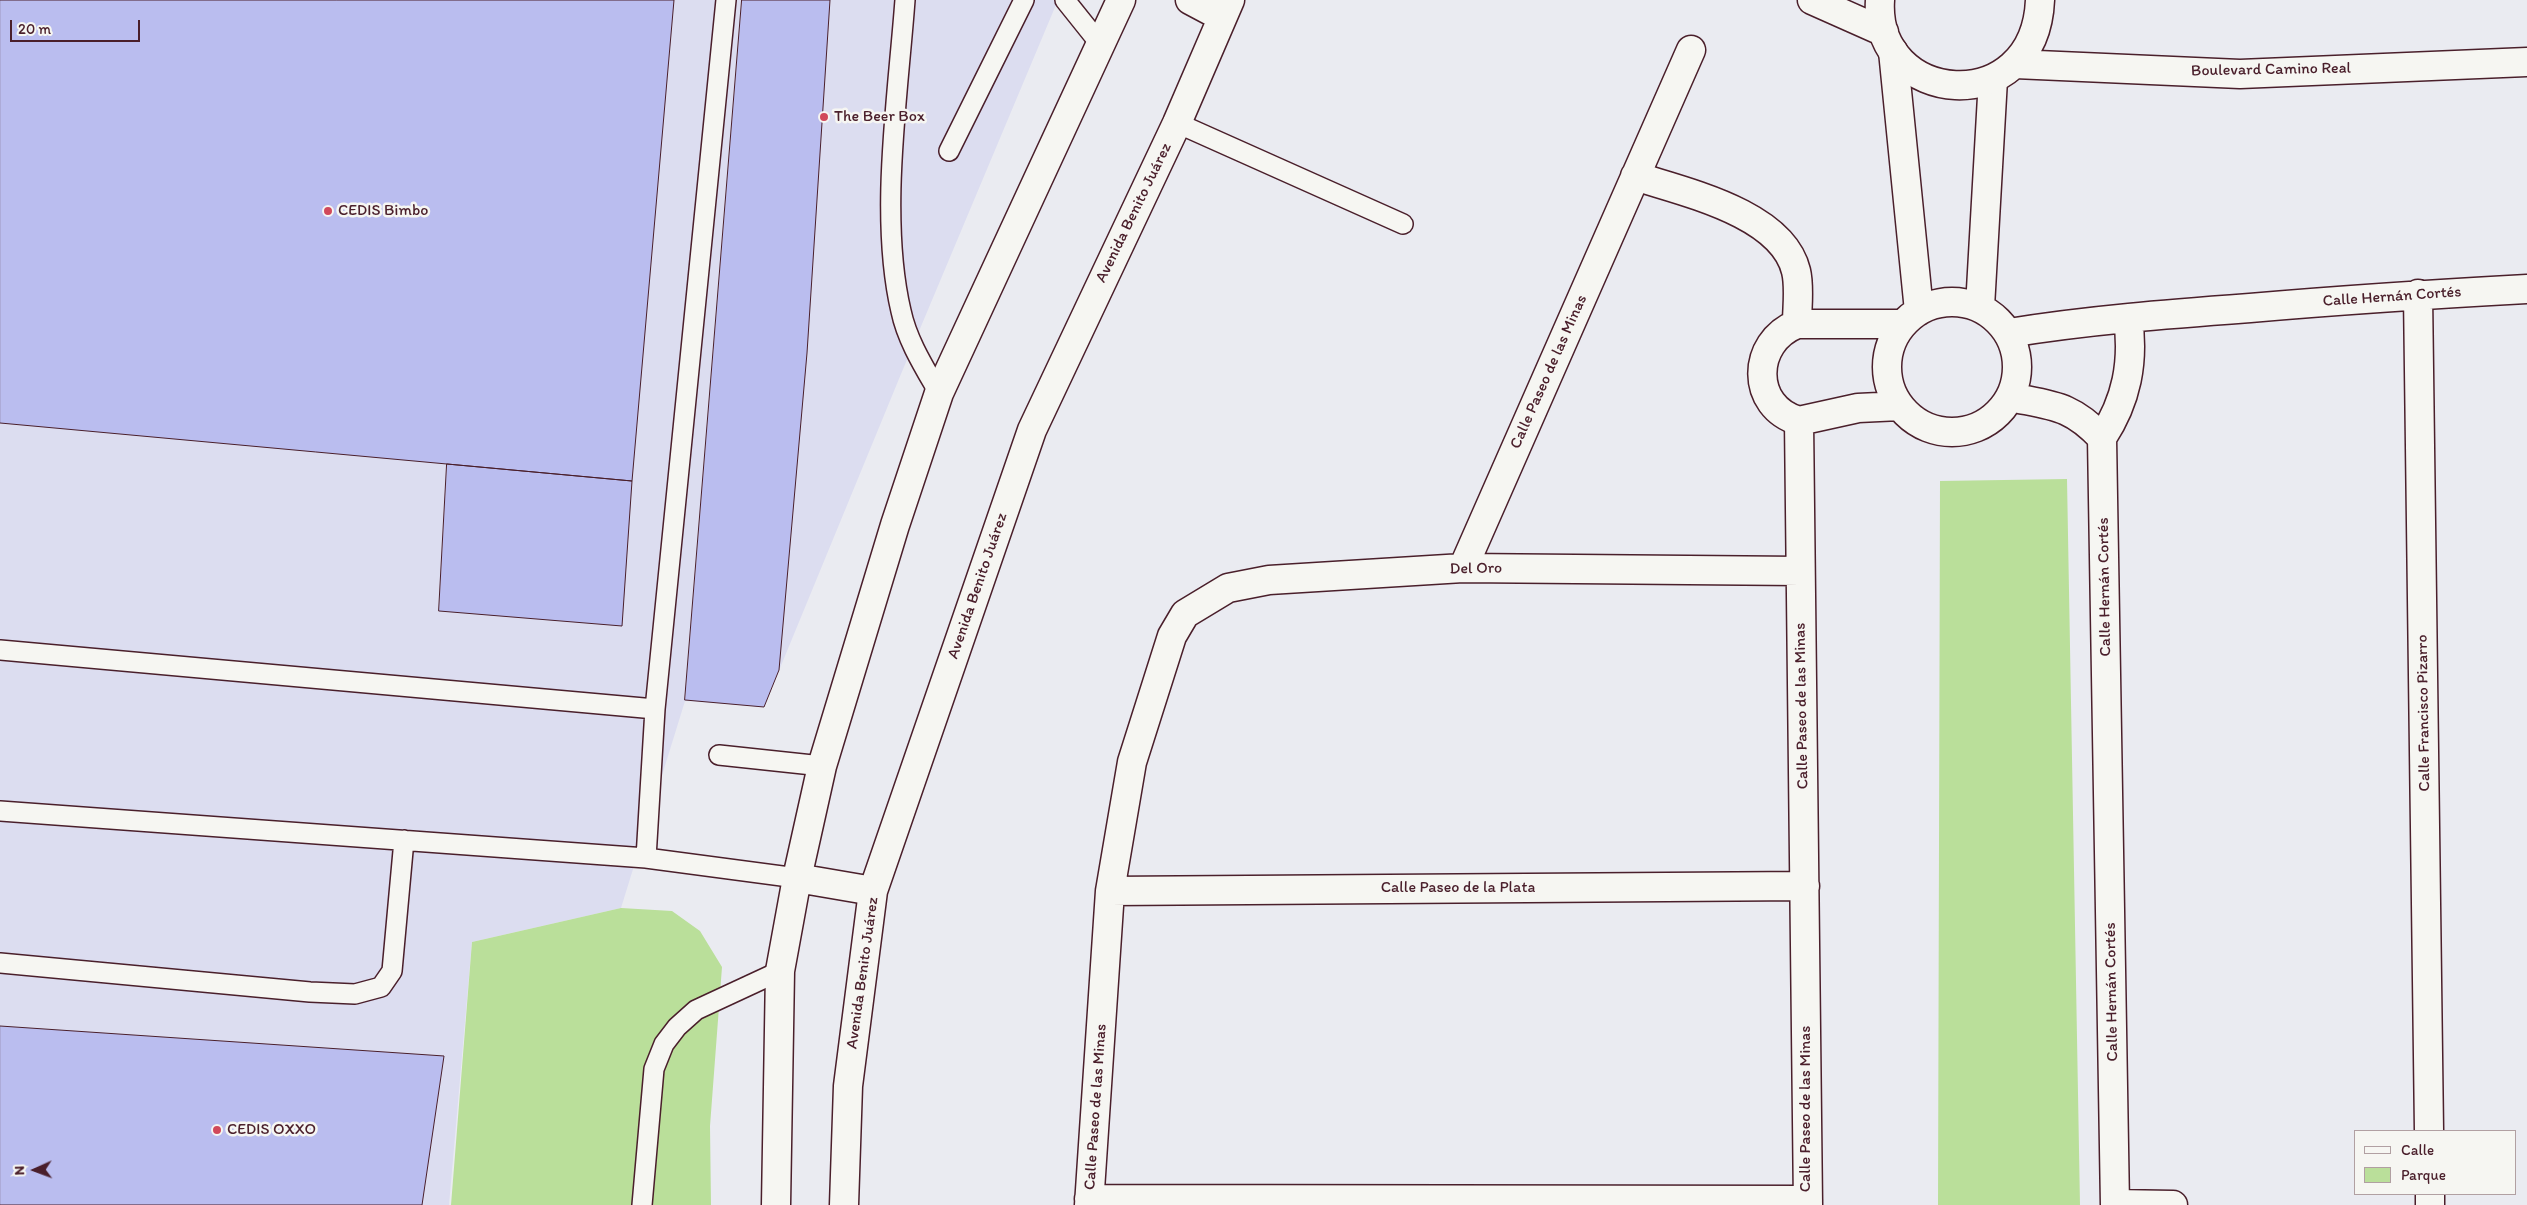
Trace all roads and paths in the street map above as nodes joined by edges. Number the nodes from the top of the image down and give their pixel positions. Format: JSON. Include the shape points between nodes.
{"nodes":[{"id":1,"x":726,"y":0,"type":"edge"},
{"id":2,"x":905,"y":0,"type":"edge"},
{"id":3,"x":1024,"y":0,"type":"edge"},
{"id":4,"x":1065,"y":0,"type":"edge"},
{"id":5,"x":1121,"y":0,"type":"edge"},
{"id":6,"x":1190,"y":0,"type":"edge"},
{"id":7,"x":1812,"y":0,"type":"edge"},
{"id":8,"x":1880,"y":0,"type":"edge"},
{"id":9,"x":2040,"y":0,"type":"edge"},
{"id":10,"x":1226,"y":8,"type":"edge"},
{"id":11,"x":1888,"y":41,"type":"junction"},
{"id":12,"x":1101,"y":44,"type":"junction"},
{"id":13,"x":1691,"y":50,"type":"dead end"},
{"id":14,"x":2527,"y":62,"type":"edge"},
{"id":15,"x":2004,"y":72,"type":"junction"},
{"id":16,"x":1177,"y":123,"type":"junction"},
{"id":17,"x":949,"y":151,"type":"dead end"},
{"id":18,"x":1635,"y":176,"type":"junction"},
{"id":19,"x":1403,"y":224,"type":"dead end"},
{"id":20,"x":2527,"y":289,"type":"edge"},
{"id":21,"x":2418,"y":294,"type":"junction"},
{"id":22,"x":1980,"y":307,"type":"junction"},
{"id":23,"x":1911,"y":317,"type":"junction"},
{"id":24,"x":2128,"y":318,"type":"junction"},
{"id":25,"x":1797,"y":324,"type":"junction"},
{"id":26,"x":2009,"y":334,"type":"junction"},
{"id":27,"x":939,"y":393,"type":"junction"},
{"id":28,"x":2010,"y":397,"type":"junction"},
{"id":29,"x":1900,"y":406,"type":"junction"},
{"id":30,"x":1799,"y":421,"type":"junction"},
{"id":31,"x":2102,"y":438,"type":"junction"},
{"id":32,"x":1462,"y":568,"type":"junction"},
{"id":33,"x":1800,"y":571,"type":"junction"},
{"id":34,"x":1172,"y":636,"type":"joint"},
{"id":35,"x":0,"y":650,"type":"edge"},
{"id":36,"x":655,"y":709,"type":"junction"},
{"id":37,"x":719,"y":755,"type":"dead end"},
{"id":38,"x":822,"y":766,"type":"junction"},
{"id":39,"x":0,"y":811,"type":"edge"},
{"id":40,"x":404,"y":840,"type":"junction"},
{"id":41,"x":646,"y":858,"type":"junction"},
{"id":42,"x":797,"y":878,"type":"junction"},
{"id":43,"x":1805,"y":886,"type":"junction"},
{"id":44,"x":873,"y":891,"type":"junction"},
{"id":45,"x":1110,"y":891,"type":"junction"},
{"id":46,"x":0,"y":963,"type":"edge"},
{"id":47,"x":780,"y":971,"type":"junction"},
{"id":48,"x":2429,"y":1130,"type":"edge"},
{"id":49,"x":1089,"y":1202,"type":"edge"},
{"id":50,"x":1808,"y":1202,"type":"edge"},
{"id":51,"x":2115,"y":1204,"type":"edge"},
{"id":52,"x":642,"y":1205,"type":"edge"},
{"id":53,"x":776,"y":1205,"type":"edge"},
{"id":54,"x":844,"y":1205,"type":"edge"},
{"id":55,"x":2173,"y":1205,"type":"edge"}],
"edges":[{"from":1,"to":36,"type":"lane"},
{"from":2,"to":27,"type":"lane","via":[[892,180],[893,264],[904,321],[914,348]]},
{"from":3,"to":17,"type":"lane"},
{"from":4,"to":12,"type":"lane"},
{"from":5,"to":12,"type":"street"},
{"from":6,"to":10,"type":"street"},
{"from":7,"to":11,"type":"street"},
{"from":8,"to":11,"type":"street"},
{"from":9,"to":15,"type":"street","via":[[2038,24],[2030,46]]},
{"from":10,"to":16,"type":"street","name":"Avenida Benito Juárez"},
{"from":11,"to":15,"type":"street","name":"Boulevard Camino Real","via":[[1909,68],[1949,86],[1972,86]]},
{"from":11,"to":23,"type":"street"},
{"from":12,"to":27,"type":"street"},
{"from":13,"to":18,"type":"street","name":"Calle Paseo de las Minas"},
{"from":14,"to":15,"type":"street","name":"Boulevard Camino Real","via":[[2240,74]]},
{"from":15,"to":22,"type":"street"},
{"from":16,"to":19,"type":"lane"},
{"from":16,"to":44,"type":"street","name":"Avenida Benito Juárez","via":[[1032,430]]},
{"from":18,"to":25,"type":"street","via":[[1723,205],[1764,227],[1783,245],[1797,272]]},
{"from":18,"to":32,"type":"street","name":"Calle Paseo de las Minas"},
{"from":20,"to":21,"type":"street","name":"Calle Hernán Cortés"},
{"from":21,"to":24,"type":"street","name":"Calle Hernán Cortés"},
{"from":21,"to":48,"type":"street","name":"Calle Francisco Pizarro"},
{"from":22,"to":23,"type":"street","via":[[1959,302],[1938,303]]},
{"from":22,"to":26,"type":"street","via":[[1996,318]]},
{"from":23,"to":25,"type":"street"},
{"from":23,"to":29,"type":"street","via":[[1892,343],[1887,364],[1890,386]]},
{"from":24,"to":26,"type":"street","name":"Calle Hernán Cortés"},
{"from":24,"to":31,"type":"street","via":[[2130,373],[2114,420]]},
{"from":25,"to":30,"type":"street","via":[[1786,328],[1773,340],[1764,357],[1762,372],[1765,391],[1774,406],[1786,418]]},
{"from":26,"to":28,"type":"street","via":[[2017,354],[2017,376]]},
{"from":27,"to":38,"type":"street"},
{"from":28,"to":29,"type":"street","via":[[1997,415],[1979,427],[1957,432],[1936,430],[1916,421]]},
{"from":28,"to":31,"type":"street","via":[[2065,409],[2086,421]]},
{"from":29,"to":30,"type":"street","via":[[1858,408]]},
{"from":30,"to":33,"type":"street","name":"Calle Paseo de las Minas"},
{"from":31,"to":51,"type":"street","name":"Calle Hernán Cortés"},
{"from":32,"to":33,"type":"street","name":"Del Oro"},
{"from":32,"to":34,"type":"street","name":"Del Oro","via":[[1269,580],[1228,588],[1185,614]]},
{"from":33,"to":43,"type":"street","name":"Calle Paseo de las Minas"},
{"from":34,"to":45,"type":"street","name":"Calle Paseo de las Minas","via":[[1132,762]]},
{"from":35,"to":36,"type":"lane"},
{"from":36,"to":41,"type":"lane"},
{"from":37,"to":38,"type":"lane"},
{"from":38,"to":42,"type":"street"},
{"from":39,"to":40,"type":"lane"},
{"from":40,"to":41,"type":"lane"},
{"from":40,"to":46,"type":"lane","via":[[392,971],[381,987],[355,994],[310,992]]},
{"from":41,"to":42,"type":"lane"},
{"from":42,"to":44,"type":"street"},
{"from":42,"to":47,"type":"street"},
{"from":43,"to":45,"type":"street","name":"Calle Paseo de la Plata"},
{"from":43,"to":50,"type":"street","name":"Calle Paseo de las Minas"},
{"from":44,"to":54,"type":"street","name":"Avenida Benito Juárez","via":[[848,1086]]},
{"from":45,"to":49,"type":"street","name":"Calle Paseo de las Minas"},
{"from":47,"to":52,"type":"lane","via":[[696,1010],[664,1044],[654,1069]]},
{"from":47,"to":53,"type":"street"},
{"from":49,"to":50,"type":"street","name":"Calle Paseo de las Minas"},
{"from":51,"to":55,"type":"street","name":"Calle Hernán Cortés"}]}
